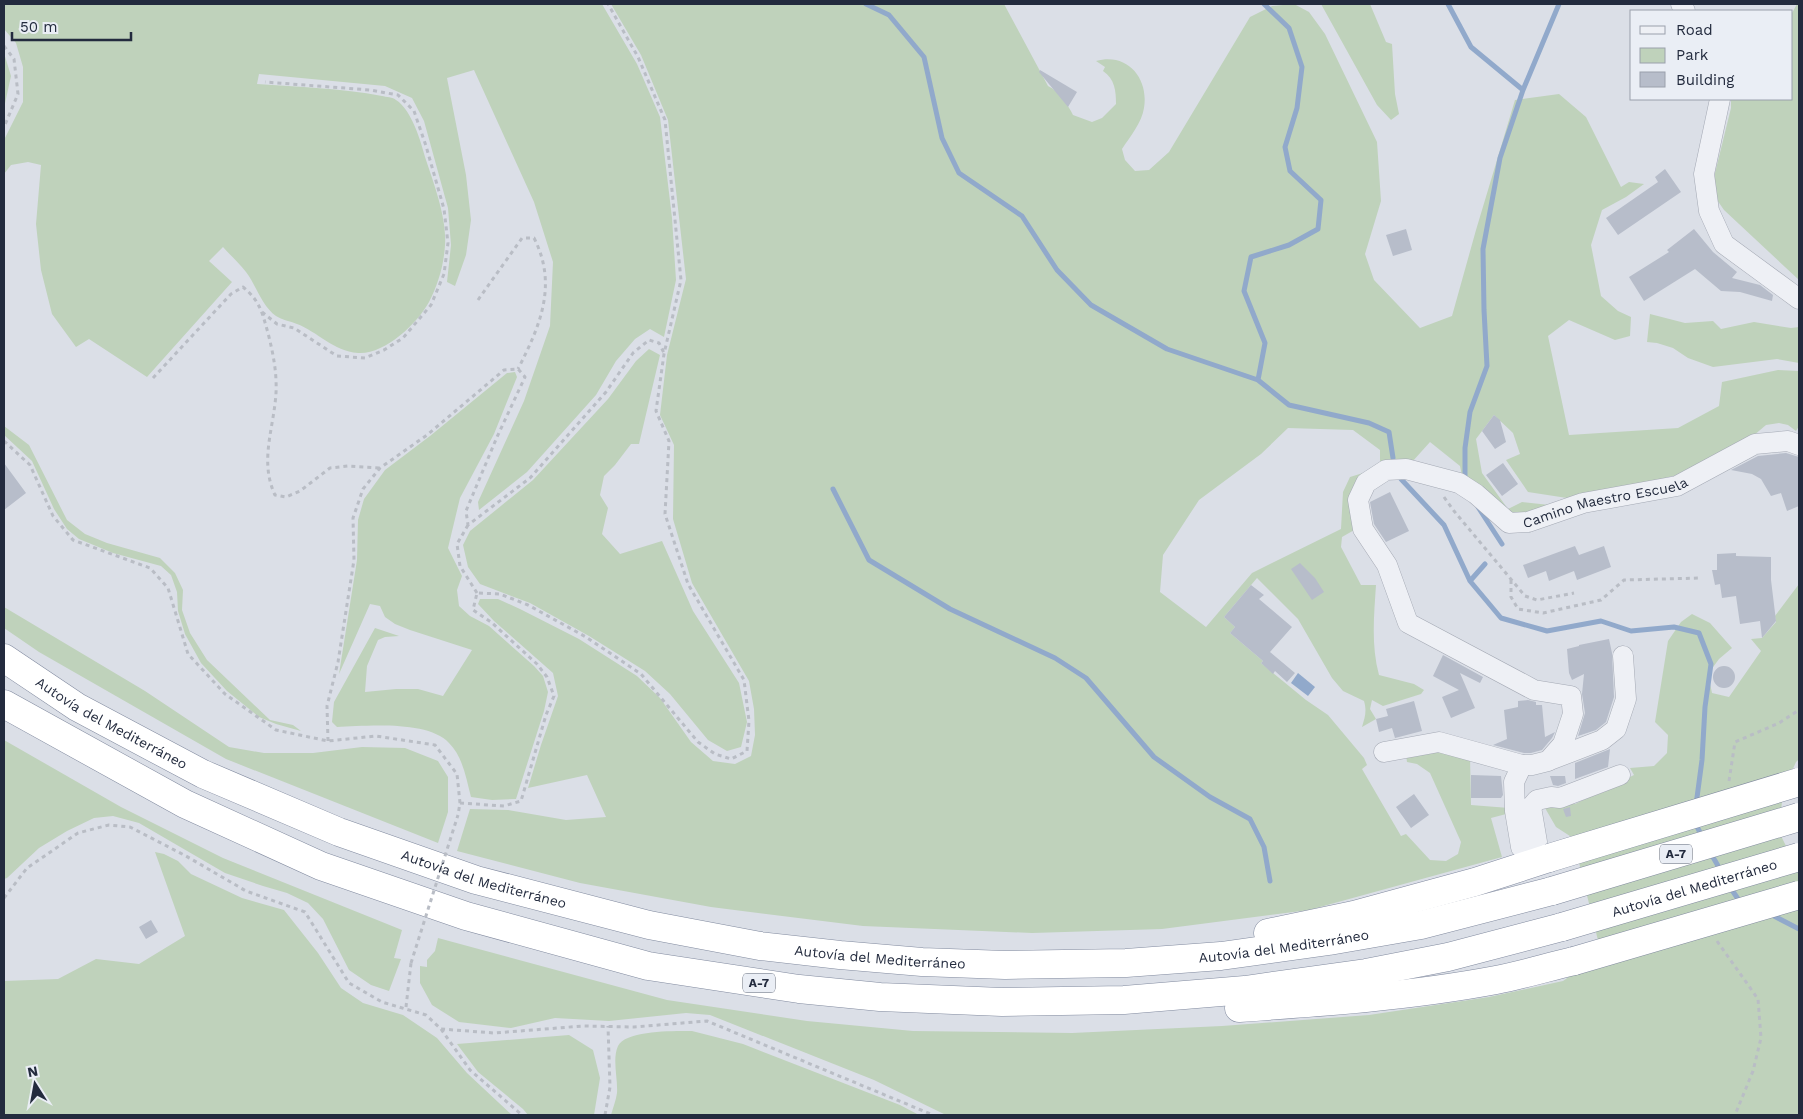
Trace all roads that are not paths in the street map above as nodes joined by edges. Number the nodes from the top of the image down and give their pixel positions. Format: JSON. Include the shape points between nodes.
{"nodes":[{"id":1,"x":1720,"y":100,"type":"edge"},
{"id":2,"x":1799,"y":299,"type":"edge"},
{"id":3,"x":1799,"y":445,"type":"edge"},
{"id":4,"x":1623,"y":656,"type":"dead end"},
{"id":5,"x":4,"y":658,"type":"edge"},
{"id":6,"x":4,"y":704,"type":"edge"},
{"id":7,"x":1384,"y":752,"type":"dead end"},
{"id":8,"x":1548,"y":761,"type":"junction"},
{"id":9,"x":1522,"y":765,"type":"junction"},
{"id":10,"x":1620,"y":775,"type":"dead end"},
{"id":11,"x":1799,"y":782,"type":"edge"},
{"id":12,"x":1799,"y":817,"type":"edge"},
{"id":13,"x":1799,"y":856,"type":"edge"},
{"id":14,"x":1799,"y":894,"type":"edge"},
{"id":15,"x":1126,"y":963,"type":"junction"},
{"id":16,"x":1067,"y":1001,"type":"junction"}],
"edges":[{"from":1,"to":2,"type":"street","via":[[1704,174],[1709,211],[1724,244]]},
{"from":3,"to":8,"type":"street","name":"Camino Maestro Escuela","via":[[1788,441],[1755,444],[1677,486],[1583,503],[1528,522],[1509,523],[1459,483],[1406,470],[1386,470],[1366,483],[1358,500],[1363,529],[1387,565],[1408,623],[1534,690],[1571,696],[1573,714],[1563,744]]},
{"from":4,"to":8,"type":"street","via":[[1626,699],[1616,729],[1602,740]]},
{"from":5,"to":15,"type":"highway","name":"Autovía del Mediterráneo","number":"A-7","via":[[77,707],[203,774],[339,832],[476,880],[649,925],[760,946],[922,962],[1005,965]]},
{"from":6,"to":16,"type":"highway","name":"Autovía del Mediterráneo","number":"A-7","via":[[185,804],[320,866],[466,916],[648,966],[799,989],[983,1002]]},
{"from":7,"to":9,"type":"street","via":[[1438,742]]},
{"from":8,"to":9,"type":"street","via":[[1532,766]]},
{"from":9,"to":10,"type":"street","via":[[1514,782],[1521,848],[1533,849],[1537,842],[1531,807],[1537,800],[1560,798]]},
{"from":11,"to":15,"type":"highway","bridge":true,"via":[[1475,882],[1354,915],[1261,934],[1192,941]]},
{"from":12,"to":15,"type":"highway","name":"Autovía del Mediterráneo","number":"A-7","bridge":true,"via":[[1552,891],[1421,925],[1221,956]]},
{"from":13,"to":16,"type":"highway","name":"Autovía del Mediterráneo","number":"A-7","bridge":true,"via":[[1562,927],[1448,957],[1366,973],[1245,990],[1124,1000]]},
{"from":14,"to":16,"type":"highway","bridge":true,"via":[[1574,961],[1498,980],[1419,993],[1122,1016]]}]}
